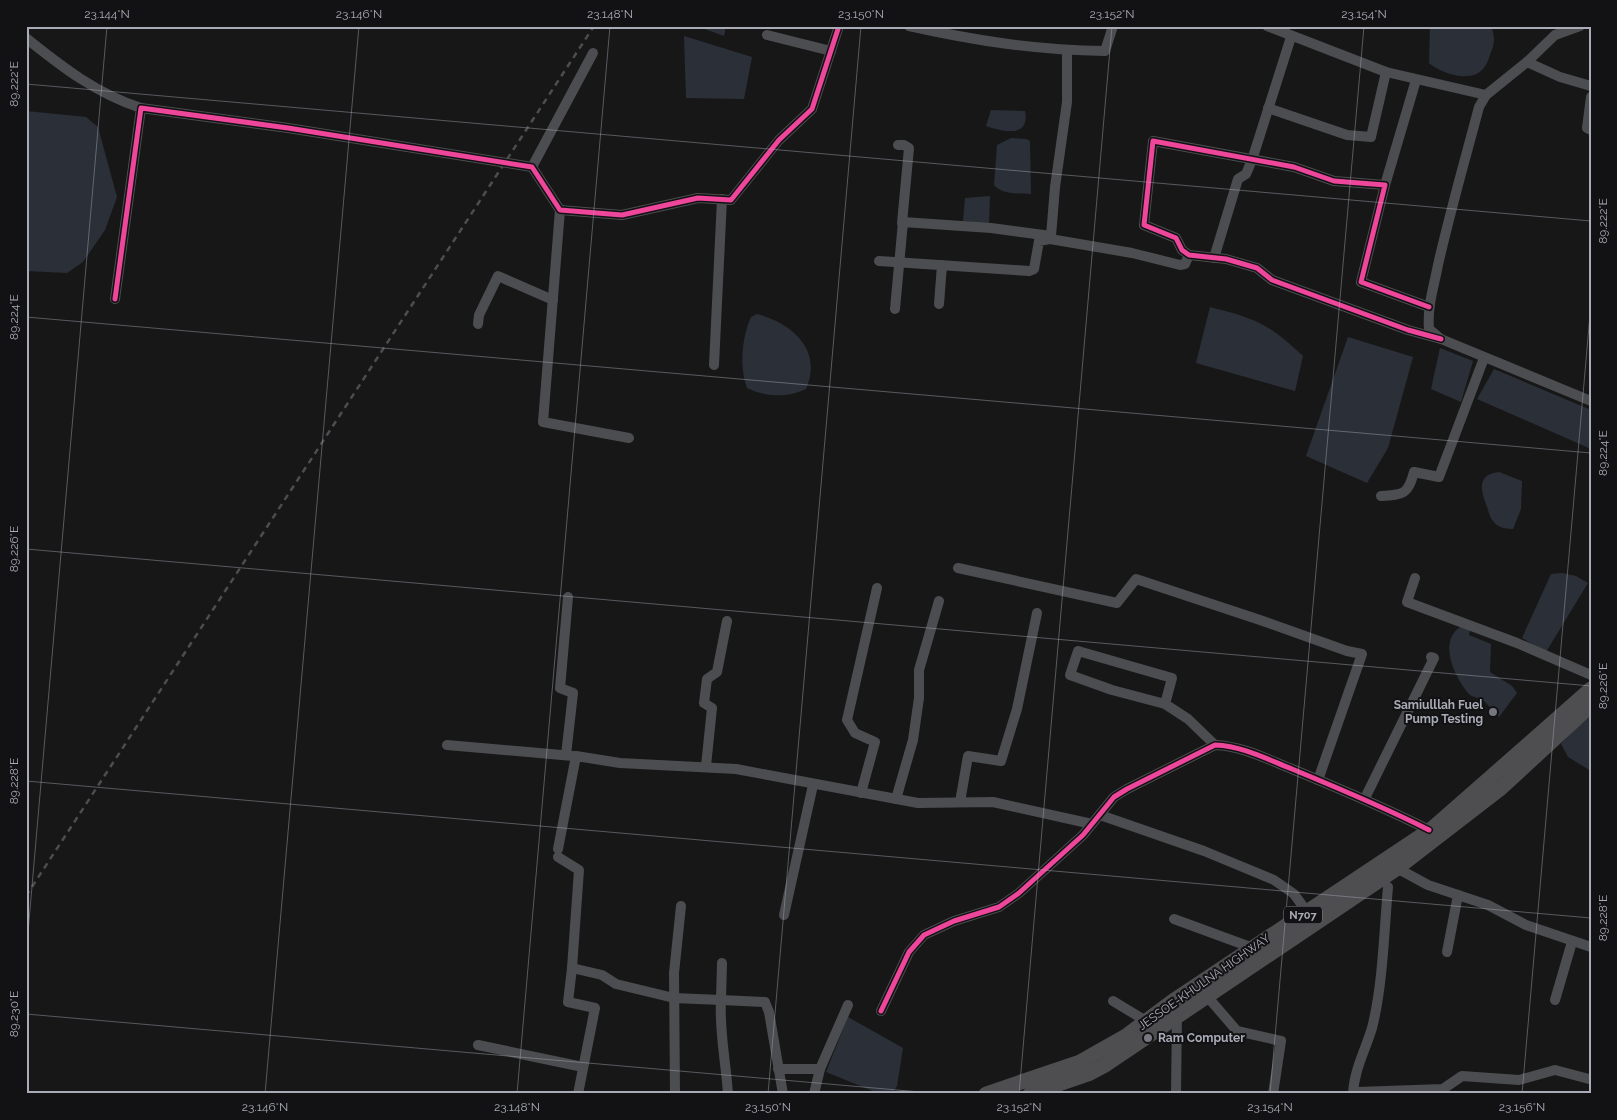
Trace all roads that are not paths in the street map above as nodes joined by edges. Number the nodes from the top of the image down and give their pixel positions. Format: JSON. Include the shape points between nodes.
{"nodes":[{"id":1,"x":839,"y":26,"type":"edge"},
{"id":2,"x":909,"y":26,"type":"edge"},
{"id":3,"x":1113,"y":26,"type":"edge"},
{"id":4,"x":1267,"y":26,"type":"edge"},
{"id":5,"x":1580,"y":26,"type":"edge"},
{"id":6,"x":767,"y":35,"type":"dead end"},
{"id":7,"x":1291,"y":36,"type":"junction"},
{"id":8,"x":26,"y":38,"type":"edge"},
{"id":9,"x":1067,"y":50,"type":"junction"},
{"id":10,"x":831,"y":51,"type":"junction"},
{"id":11,"x":593,"y":53,"type":"dead end"},
{"id":12,"x":1527,"y":62,"type":"junction"},
{"id":13,"x":1386,"y":72,"type":"junction"},
{"id":14,"x":1416,"y":80,"type":"junction"},
{"id":15,"x":1591,"y":86,"type":"edge"},
{"id":16,"x":1486,"y":95,"type":"junction"},
{"id":17,"x":1591,"y":96,"type":"edge"},
{"id":18,"x":141,"y":108,"type":"junction"},
{"id":19,"x":1268,"y":108,"type":"junction"},
{"id":20,"x":1591,"y":130,"type":"edge"},
{"id":21,"x":898,"y":145,"type":"dead end"},
{"id":22,"x":1252,"y":160,"type":"junction"},
{"id":23,"x":532,"y":167,"type":"junction"},
{"id":24,"x":1385,"y":186,"type":"junction"},
{"id":25,"x":722,"y":199,"type":"junction"},
{"id":26,"x":560,"y":210,"type":"junction"},
{"id":27,"x":902,"y":223,"type":"junction"},
{"id":28,"x":1189,"y":255,"type":"junction"},
{"id":29,"x":1214,"y":258,"type":"junction"},
{"id":30,"x":879,"y":261,"type":"dead end"},
{"id":31,"x":900,"y":262,"type":"junction"},
{"id":32,"x":942,"y":265,"type":"junction"},
{"id":33,"x":115,"y":299,"type":"dead end"},
{"id":34,"x":553,"y":300,"type":"junction"},
{"id":35,"x":939,"y":304,"type":"dead end"},
{"id":36,"x":1429,"y":307,"type":"junction"},
{"id":37,"x":895,"y":309,"type":"dead end"},
{"id":38,"x":478,"y":324,"type":"dead end"},
{"id":39,"x":1441,"y":339,"type":"junction"},
{"id":40,"x":1484,"y":358,"type":"junction"},
{"id":41,"x":714,"y":365,"type":"dead end"},
{"id":42,"x":1591,"y":401,"type":"edge"},
{"id":43,"x":630,"y":438,"type":"dead end"},
{"id":44,"x":1382,"y":496,"type":"dead end"},
{"id":45,"x":958,"y":568,"type":"dead end"},
{"id":46,"x":1415,"y":578,"type":"dead end"},
{"id":47,"x":877,"y":588,"type":"dead end"},
{"id":48,"x":568,"y":597,"type":"dead end"},
{"id":49,"x":939,"y":601,"type":"dead end"},
{"id":50,"x":1037,"y":613,"type":"dead end"},
{"id":51,"x":727,"y":621,"type":"dead end"},
{"id":52,"x":1431,"y":657,"type":"dead end"},
{"id":53,"x":1591,"y":674,"type":"edge"},
{"id":54,"x":1591,"y":689,"type":"edge"},
{"id":55,"x":1165,"y":704,"type":"junction"},
{"id":56,"x":1591,"y":706,"type":"edge"},
{"id":57,"x":447,"y":745,"type":"dead end"},
{"id":58,"x":1215,"y":745,"type":"junction"},
{"id":59,"x":571,"y":755,"type":"junction"},
{"id":60,"x":706,"y":766,"type":"junction"},
{"id":61,"x":1318,"y":780,"type":"junction"},
{"id":62,"x":813,"y":785,"type":"junction"},
{"id":63,"x":861,"y":793,"type":"junction"},
{"id":64,"x":1365,"y":798,"type":"junction"},
{"id":65,"x":896,"y":799,"type":"junction"},
{"id":66,"x":960,"y":802,"type":"junction"},
{"id":67,"x":1100,"y":815,"type":"junction"},
{"id":68,"x":1092,"y":824,"type":"junction"},
{"id":69,"x":1429,"y":830,"type":"junction"},
{"id":70,"x":1390,"y":864,"type":"junction"},
{"id":71,"x":1388,"y":886,"type":"dead end"},
{"id":72,"x":1458,"y":895,"type":"junction"},
{"id":73,"x":681,"y":906,"type":"dead end"},
{"id":74,"x":1307,"y":912,"type":"junction"},
{"id":75,"x":784,"y":915,"type":"dead end"},
{"id":76,"x":1174,"y":919,"type":"dead end"},
{"id":77,"x":1572,"y":942,"type":"junction"},
{"id":78,"x":1591,"y":947,"type":"edge"},
{"id":79,"x":1253,"y":948,"type":"junction"},
{"id":80,"x":1447,"y":952,"type":"dead end"},
{"id":81,"x":722,"y":963,"type":"dead end"},
{"id":82,"x":572,"y":968,"type":"junction"},
{"id":83,"x":1206,"y":995,"type":"junction"},
{"id":84,"x":674,"y":998,"type":"junction"},
{"id":85,"x":721,"y":1000,"type":"junction"},
{"id":86,"x":1555,"y":1000,"type":"dead end"},
{"id":87,"x":1113,"y":1001,"type":"dead end"},
{"id":88,"x":848,"y":1005,"type":"dead end"},
{"id":89,"x":881,"y":1011,"type":"dead end"},
{"id":90,"x":1177,"y":1014,"type":"junction"},
{"id":91,"x":1146,"y":1021,"type":"junction"},
{"id":92,"x":478,"y":1045,"type":"dead end"},
{"id":93,"x":583,"y":1067,"type":"junction"},
{"id":94,"x":820,"y":1068,"type":"junction"},
{"id":95,"x":778,"y":1069,"type":"junction"},
{"id":96,"x":1589,"y":1079,"type":"dead end"},
{"id":97,"x":1355,"y":1093,"type":"edge"},
{"id":98,"x":578,"y":1094,"type":"edge"},
{"id":99,"x":675,"y":1094,"type":"edge"},
{"id":100,"x":728,"y":1094,"type":"edge"},
{"id":101,"x":783,"y":1094,"type":"edge"},
{"id":102,"x":814,"y":1094,"type":"edge"},
{"id":103,"x":986,"y":1094,"type":"edge"},
{"id":104,"x":1030,"y":1094,"type":"edge"},
{"id":105,"x":1176,"y":1094,"type":"edge"},
{"id":106,"x":1273,"y":1094,"type":"edge"}],
"edges":[{"from":1,"to":10,"type":"street"},
{"from":2,"to":9,"type":"street","via":[[982,42]]},
{"from":3,"to":9,"type":"street","via":[[1105,51]]},
{"from":4,"to":7,"type":"street"},
{"from":5,"to":12,"type":"street","via":[[1554,35]]},
{"from":6,"to":10,"type":"street"},
{"from":7,"to":13,"type":"street"},
{"from":7,"to":19,"type":"street"},
{"from":8,"to":18,"type":"street","via":[[96,90],[114,100]]},
{"from":9,"to":27,"type":"street","via":[[1067,102],[1051,236],[991,228]]},
{"from":10,"to":25,"type":"street","via":[[812,109],[778,140],[731,200]]},
{"from":11,"to":23,"type":"street"},
{"from":12,"to":15,"type":"street"},
{"from":12,"to":16,"type":"street"},
{"from":13,"to":14,"type":"street"},
{"from":13,"to":19,"type":"street","via":[[1371,137],[1347,135]]},
{"from":14,"to":16,"type":"street"},
{"from":14,"to":24,"type":"street"},
{"from":16,"to":36,"type":"street","via":[[1452,208]]},
{"from":17,"to":20,"type":"street","via":[[1587,128]]},
{"from":18,"to":23,"type":"street"},
{"from":18,"to":33,"type":"street"},
{"from":19,"to":22,"type":"street"},
{"from":21,"to":27,"type":"street","via":[[904,144],[908,148]]},
{"from":22,"to":24,"type":"street","via":[[1294,167],[1334,181]]},
{"from":22,"to":28,"type":"street","via":[[1153,141],[1144,225],[1176,238],[1182,250]]},
{"from":22,"to":29,"type":"street","via":[[1246,174],[1238,179]]},
{"from":23,"to":26,"type":"street"},
{"from":24,"to":36,"type":"street","via":[[1361,282]]},
{"from":25,"to":26,"type":"street","via":[[698,198],[622,215]]},
{"from":25,"to":41,"type":"street"},
{"from":26,"to":34,"type":"street"},
{"from":27,"to":31,"type":"street"},
{"from":28,"to":29,"type":"street"},
{"from":28,"to":32,"type":"street","via":[[1185,264],[1180,265],[1126,252],[1042,239],[1034,269],[1029,271]]},
{"from":29,"to":39,"type":"street","via":[[1257,268],[1280,283]]},
{"from":30,"to":31,"type":"street"},
{"from":31,"to":32,"type":"street"},
{"from":31,"to":37,"type":"street"},
{"from":32,"to":35,"type":"street"},
{"from":34,"to":38,"type":"street","via":[[498,276],[479,315]]},
{"from":34,"to":43,"type":"street","via":[[543,422]]},
{"from":36,"to":39,"type":"street","via":[[1429,330]]},
{"from":39,"to":40,"type":"street"},
{"from":40,"to":42,"type":"street"},
{"from":40,"to":44,"type":"street","via":[[1439,477],[1414,472],[1410,487],[1399,495]]},
{"from":45,"to":61,"type":"street","via":[[1117,603],[1136,580],[1362,654]]},
{"from":46,"to":53,"type":"street","via":[[1407,602],[1518,642]]},
{"from":47,"to":63,"type":"street","via":[[846,720],[855,733],[875,742]]},
{"from":48,"to":59,"type":"street","via":[[560,688],[573,693]]},
{"from":49,"to":65,"type":"street","via":[[919,670],[914,740]]},
{"from":50,"to":66,"type":"street","via":[[1017,709],[1001,761],[968,756]]},
{"from":51,"to":60,"type":"street","via":[[717,672],[707,679],[704,703],[712,708]]},
{"from":52,"to":64,"type":"street","via":[[1434,658]]},
{"from":54,"to":69,"type":"highway","name":"JESSOE-KHULNA HIGHWAY","number":"N707"},
{"from":55,"to":55,"type":"street","via":[[1070,675],[1078,652],[1172,678]]},
{"from":55,"to":58,"type":"street","via":[[1188,719]]},
{"from":56,"to":70,"type":"highway","name":"JESSOE-KHULNA HIGHWAY","number":"N707","via":[[1501,788]]},
{"from":57,"to":59,"type":"street"},
{"from":58,"to":61,"type":"street","via":[[1251,753]]},
{"from":58,"to":67,"type":"street","via":[[1127,789],[1114,797]]},
{"from":59,"to":60,"type":"street","via":[[620,763]]},
{"from":59,"to":82,"type":"street","via":[[558,853],[579,870]]},
{"from":60,"to":62,"type":"street"},
{"from":61,"to":64,"type":"street"},
{"from":62,"to":63,"type":"street"},
{"from":62,"to":75,"type":"street"},
{"from":63,"to":65,"type":"street"},
{"from":64,"to":69,"type":"street"},
{"from":65,"to":66,"type":"street","via":[[918,803]]},
{"from":66,"to":68,"type":"street","via":[[993,802]]},
{"from":67,"to":68,"type":"street"},
{"from":67,"to":74,"type":"street","via":[[1204,851],[1274,880],[1294,894]]},
{"from":68,"to":89,"type":"street","via":[[1020,893],[999,907],[954,921],[924,935],[909,952]]},
{"from":69,"to":70,"type":"highway","name":"JESSOE-KHULNA HIGHWAY","number":"N707"},
{"from":70,"to":72,"type":"street","via":[[1428,885]]},
{"from":70,"to":74,"type":"highway","name":"JESSOE-KHULNA HIGHWAY","number":"N707"},
{"from":70,"to":83,"type":"highway","name":"JESSOE-KHULNA HIGHWAY","number":"N707"},
{"from":71,"to":97,"type":"street","via":[[1372,1027],[1353,1078]]},
{"from":72,"to":77,"type":"street","via":[[1488,905],[1526,926]]},
{"from":72,"to":80,"type":"street"},
{"from":73,"to":84,"type":"street"},
{"from":74,"to":79,"type":"highway","name":"JESSOE-KHULNA HIGHWAY","number":"N707"},
{"from":76,"to":79,"type":"street"},
{"from":77,"to":78,"type":"street"},
{"from":77,"to":86,"type":"street"},
{"from":79,"to":91,"type":"highway","name":"JESSOE-KHULNA HIGHWAY","number":"N707"},
{"from":81,"to":85,"type":"street"},
{"from":82,"to":84,"type":"street","via":[[602,975],[616,984]]},
{"from":82,"to":93,"type":"street","via":[[568,1002],[595,1008]]},
{"from":83,"to":90,"type":"highway","name":"JESSOE-KHULNA HIGHWAY","number":"N707"},
{"from":83,"to":106,"type":"street","via":[[1237,1031],[1281,1041]]},
{"from":84,"to":85,"type":"street"},
{"from":84,"to":99,"type":"street"},
{"from":85,"to":95,"type":"street","via":[[765,1002]]},
{"from":85,"to":100,"type":"street","via":[[720,1025],[726,1053]]},
{"from":87,"to":91,"type":"street"},
{"from":88,"to":94,"type":"street"},
{"from":90,"to":104,"type":"highway","name":"JESSOE-KHULNA HIGHWAY","number":"N707","via":[[1148,1038],[1105,1065]]},
{"from":90,"to":105,"type":"street"},
{"from":91,"to":103,"type":"highway","name":"JESSOE-KHULNA HIGHWAY","number":"N707","via":[[1101,1052],[1080,1062]]},
{"from":92,"to":93,"type":"street"},
{"from":93,"to":98,"type":"street"},
{"from":94,"to":95,"type":"street"},
{"from":94,"to":102,"type":"street"},
{"from":95,"to":101,"type":"street"},
{"from":96,"to":97,"type":"street","via":[[1555,1070],[1519,1080],[1462,1076],[1443,1089]]}]}
